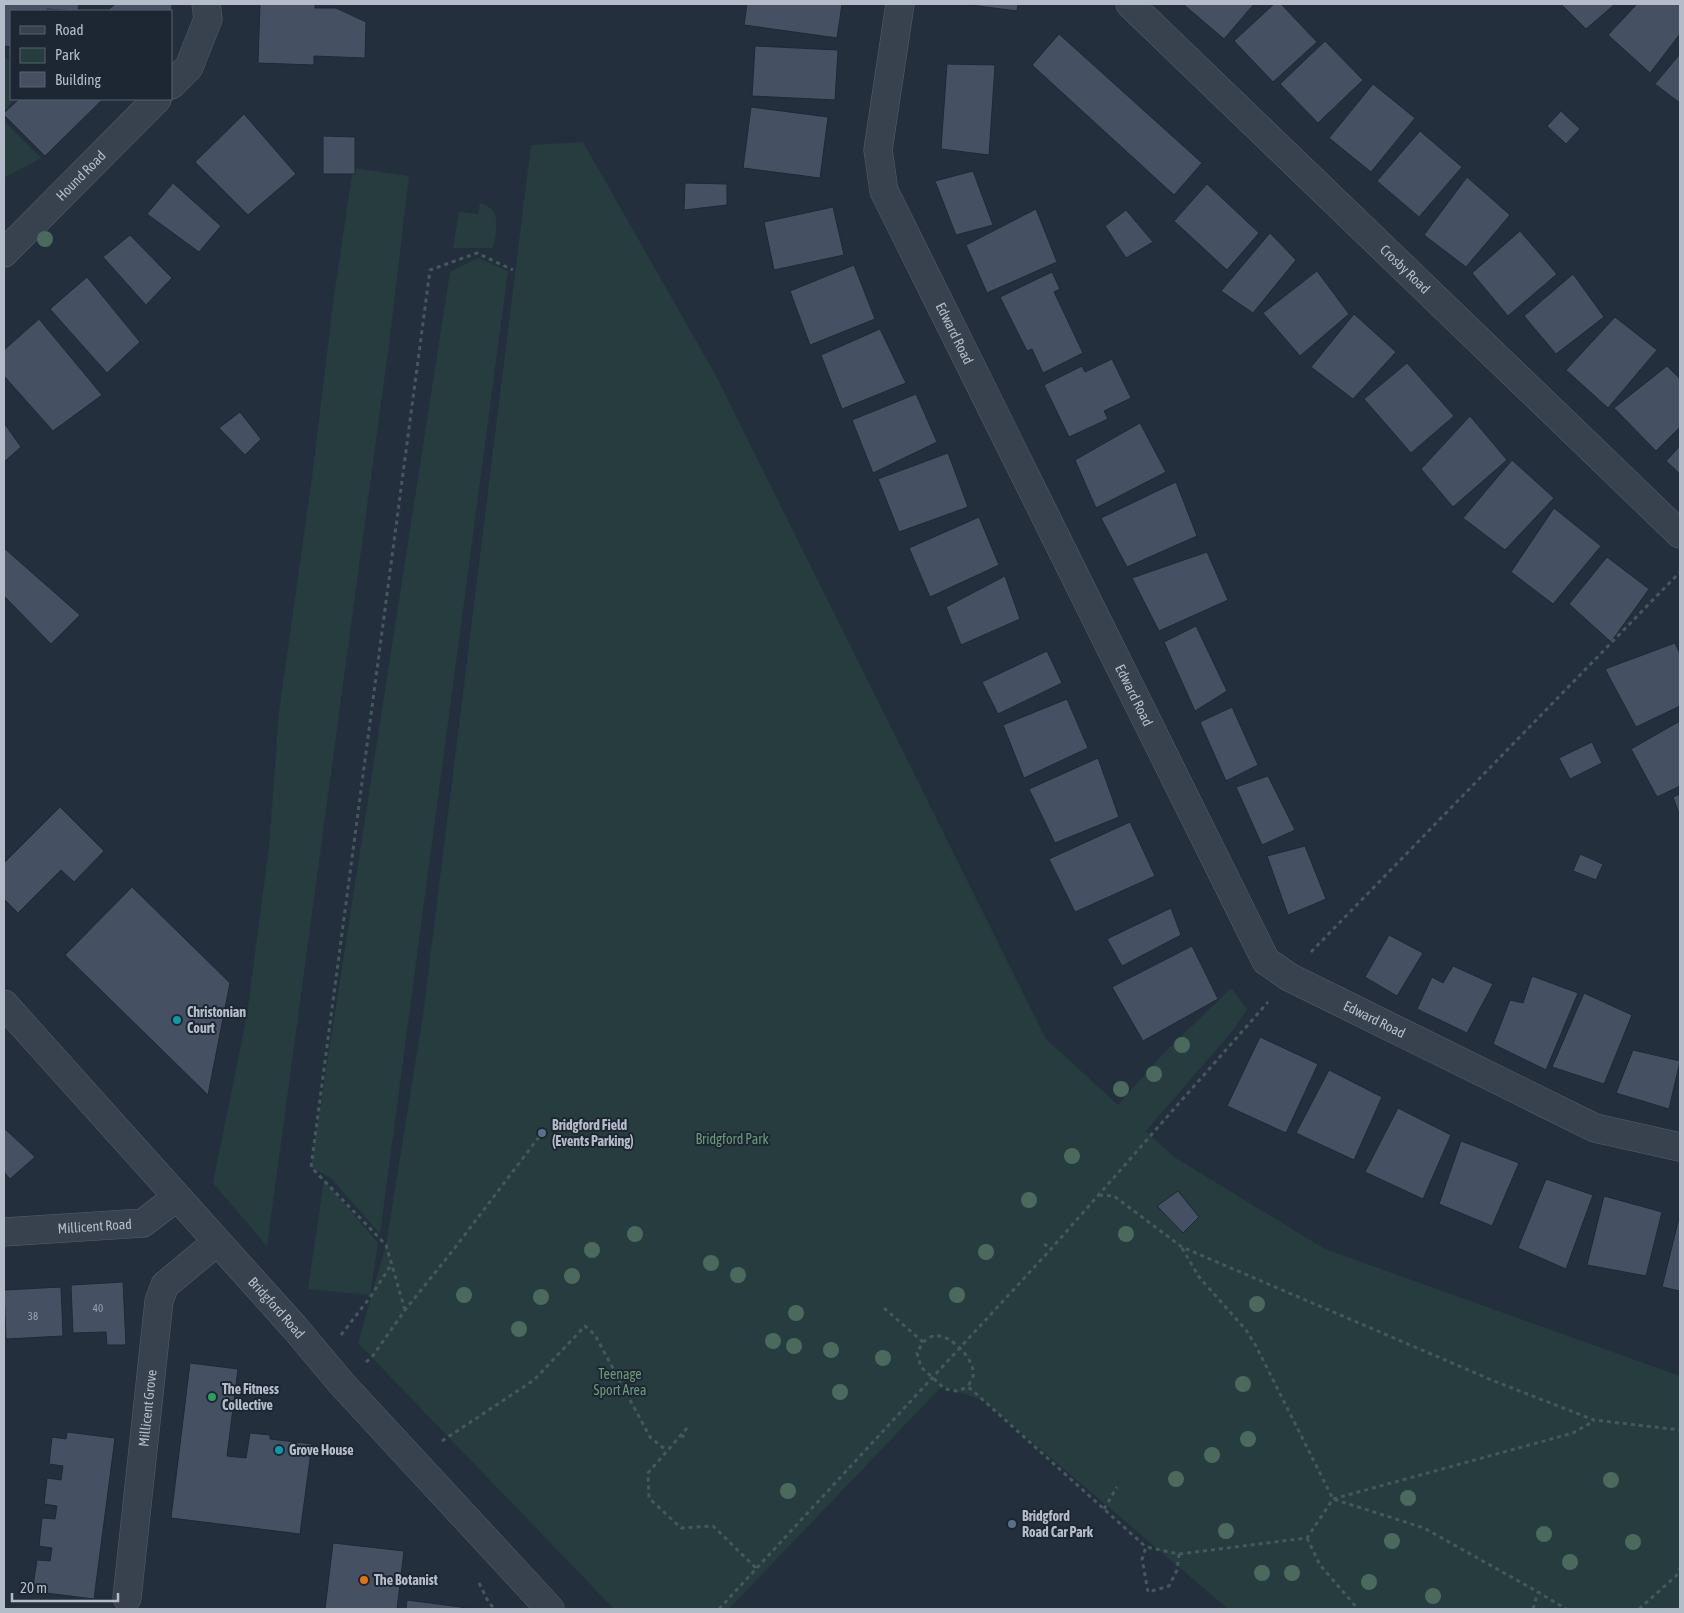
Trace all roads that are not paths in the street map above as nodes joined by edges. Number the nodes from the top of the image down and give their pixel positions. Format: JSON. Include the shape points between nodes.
{"nodes":[{"id":1,"x":900,"y":4,"type":"edge"},
{"id":2,"x":1130,"y":4,"type":"edge"},
{"id":3,"x":207,"y":11,"type":"edge"},
{"id":4,"x":172,"y":84,"type":"edge"},
{"id":5,"x":156,"y":100,"type":"edge"},
{"id":6,"x":4,"y":253,"type":"edge"},
{"id":7,"x":1680,"y":534,"type":"edge"},
{"id":8,"x":4,"y":1004,"type":"edge"},
{"id":9,"x":1680,"y":1147,"type":"edge"},
{"id":10,"x":177,"y":1197,"type":"junction"},
{"id":11,"x":4,"y":1232,"type":"edge"},
{"id":12,"x":217,"y":1242,"type":"junction"},
{"id":13,"x":127,"y":1598,"type":"dead end"},
{"id":14,"x":545,"y":1608,"type":"edge"}],
"edges":[{"from":1,"to":9,"type":"street","name":"Edward Road","via":[[878,150],[884,191],[1266,961],[1289,977],[1595,1128]]},
{"from":2,"to":7,"type":"street","name":"Crosby Road"},
{"from":3,"to":4,"type":"street","via":[[189,67]]},
{"from":5,"to":6,"type":"street","name":"Hound Road"},
{"from":8,"to":10,"type":"street","name":"Bridgford Road"},
{"from":10,"to":11,"type":"street","name":"Millicent Road","via":[[143,1223]]},
{"from":10,"to":12,"type":"street","name":"Bridgford Road"},
{"from":12,"to":13,"type":"street","name":"Millicent Grove","via":[[165,1285],[159,1301]]},
{"from":12,"to":14,"type":"street","name":"Bridgford Road"}]}
